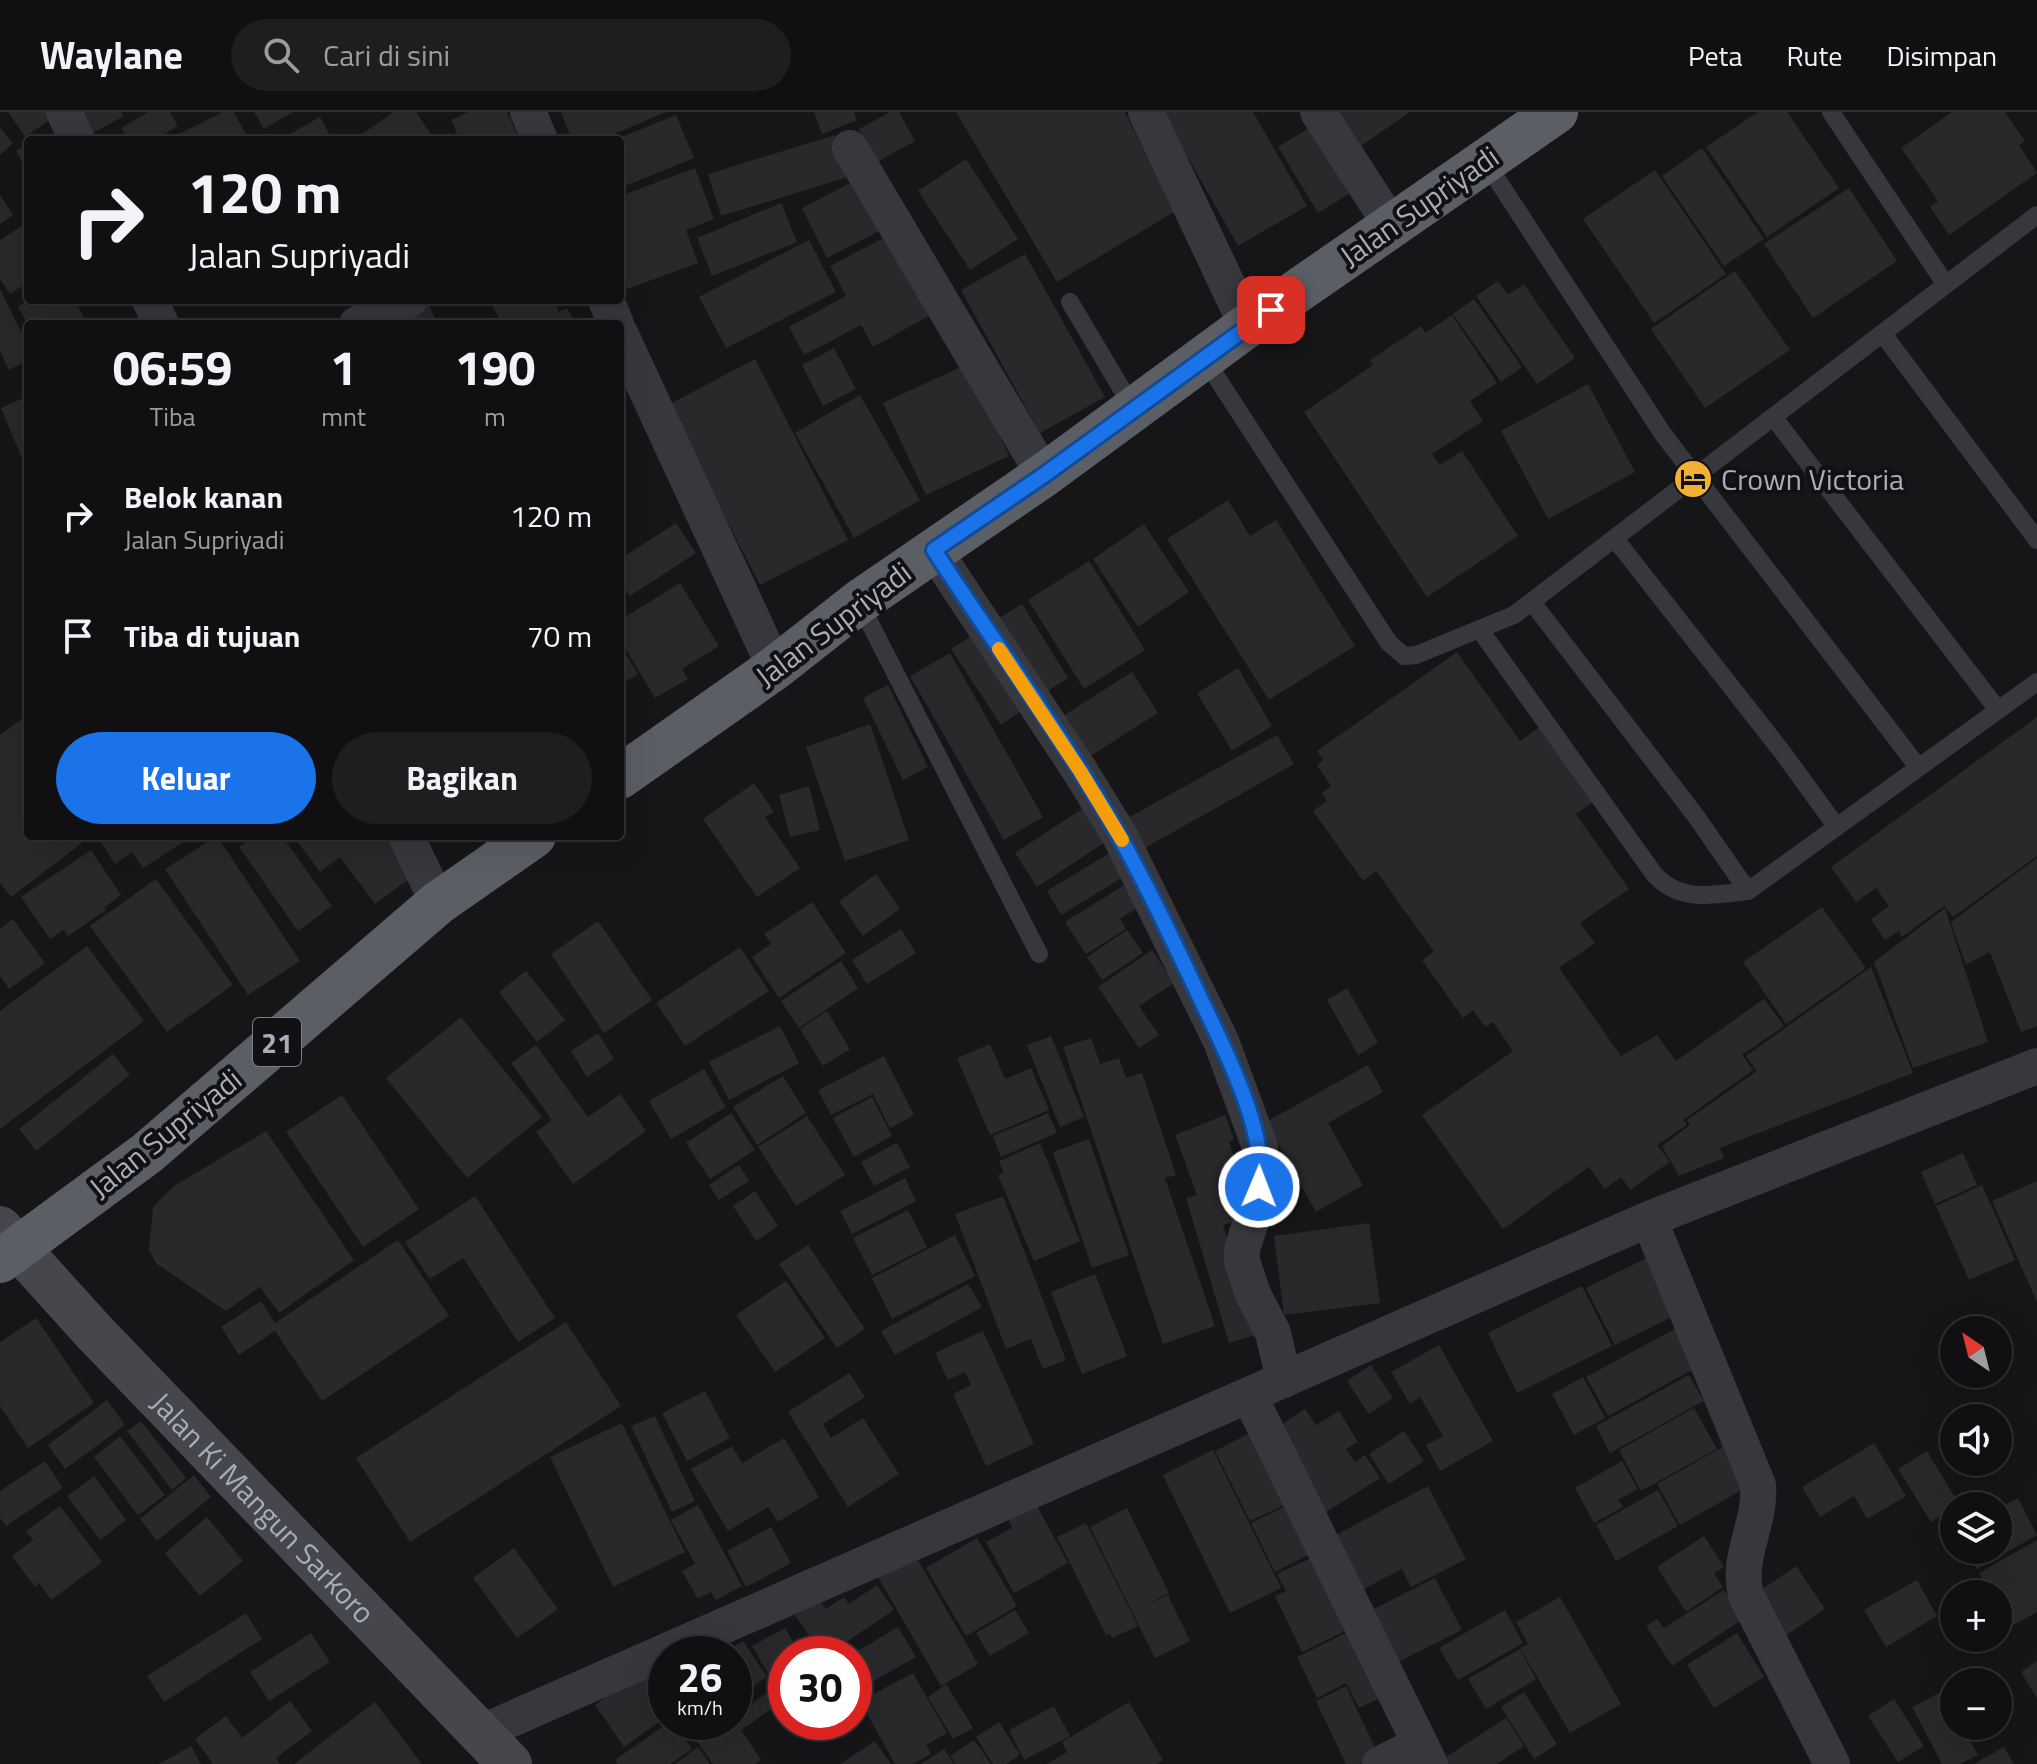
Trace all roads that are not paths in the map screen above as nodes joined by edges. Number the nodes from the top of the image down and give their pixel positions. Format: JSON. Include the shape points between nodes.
{"nodes":[{"id":1,"x":64,"y":112,"type":"edge"},
{"id":2,"x":528,"y":112,"type":"edge"},
{"id":3,"x":1146,"y":112,"type":"edge"},
{"id":4,"x":1318,"y":112,"type":"edge"},
{"id":5,"x":1556,"y":112,"type":"edge"},
{"id":6,"x":1831,"y":112,"type":"edge"},
{"id":7,"x":75,"y":136,"type":"edge"},
{"id":8,"x":538,"y":136,"type":"edge"},
{"id":9,"x":850,"y":148,"type":"dead end"},
{"id":10,"x":1484,"y":160,"type":"junction"},
{"id":11,"x":2037,"y":215,"type":"edge"},
{"id":12,"x":1391,"y":225,"type":"junction"},
{"id":13,"x":1946,"y":285,"type":"junction"},
{"id":14,"x":1070,"y":302,"type":"dead end"},
{"id":15,"x":400,"y":304,"type":"edge"},
{"id":16,"x":366,"y":320,"type":"edge"},
{"id":17,"x":1247,"y":326,"type":"junction"},
{"id":18,"x":1883,"y":334,"type":"junction"},
{"id":19,"x":624,"y":355,"type":"edge"},
{"id":20,"x":1204,"y":358,"type":"junction"},
{"id":21,"x":1133,"y":408,"type":"junction"},
{"id":22,"x":1774,"y":418,"type":"junction"},
{"id":23,"x":1044,"y":475,"type":"junction"},
{"id":24,"x":1695,"y":478,"type":"junction"},
{"id":25,"x":1615,"y":539,"type":"junction"},
{"id":26,"x":2037,"y":540,"type":"edge"},
{"id":27,"x":934,"y":550,"type":"junction"},
{"id":28,"x":859,"y":602,"type":"junction"},
{"id":29,"x":1532,"y":602,"type":"junction"},
{"id":30,"x":1480,"y":630,"type":"junction"},
{"id":31,"x":775,"y":668,"type":"junction"},
{"id":32,"x":2037,"y":682,"type":"edge"},
{"id":33,"x":1998,"y":710,"type":"junction"},
{"id":34,"x":1918,"y":767,"type":"junction"},
{"id":35,"x":624,"y":774,"type":"edge"},
{"id":36,"x":1836,"y":826,"type":"junction"},
{"id":37,"x":408,"y":840,"type":"edge"},
{"id":38,"x":528,"y":840,"type":"edge"},
{"id":39,"x":1748,"y":891,"type":"junction"},
{"id":40,"x":438,"y":903,"type":"junction"},
{"id":41,"x":1039,"y":954,"type":"dead end"},
{"id":42,"x":2037,"y":1066,"type":"edge"},
{"id":43,"x":1649,"y":1219,"type":"junction"},
{"id":44,"x":6,"y":1245,"type":"edge"},
{"id":45,"x":1284,"y":1380,"type":"junction"},
{"id":46,"x":1249,"y":1395,"type":"junction"},
{"id":47,"x":480,"y":1733,"type":"junction"},
{"id":48,"x":1425,"y":1754,"type":"edge"},
{"id":49,"x":510,"y":1764,"type":"edge"},
{"id":50,"x":1380,"y":1764,"type":"edge"},
{"id":51,"x":1832,"y":1764,"type":"edge"}],
"edges":[{"from":1,"to":7,"type":"street"},
{"from":2,"to":8,"type":"street"},
{"from":3,"to":17,"type":"street"},
{"from":4,"to":12,"type":"street"},
{"from":5,"to":10,"type":"highway","name":"Jalan Supriyadi"},
{"from":6,"to":13,"type":"lane"},
{"from":9,"to":23,"type":"street"},
{"from":10,"to":12,"type":"highway","name":"Jalan Supriyadi"},
{"from":10,"to":24,"type":"lane"},
{"from":11,"to":13,"type":"lane"},
{"from":12,"to":17,"type":"highway","name":"Jalan Supriyadi"},
{"from":13,"to":18,"type":"lane"},
{"from":14,"to":21,"type":"lane"},
{"from":15,"to":16,"type":"street"},
{"from":17,"to":20,"type":"highway","name":"Jalan Supriyadi"},
{"from":18,"to":22,"type":"lane"},
{"from":18,"to":26,"type":"lane"},
{"from":19,"to":31,"type":"street"},
{"from":20,"to":21,"type":"highway","name":"Jalan Supriyadi"},
{"from":20,"to":30,"type":"lane","via":[[1395,650],[1416,655]]},
{"from":21,"to":23,"type":"highway","name":"Jalan Supriyadi"},
{"from":22,"to":24,"type":"lane"},
{"from":22,"to":33,"type":"lane"},
{"from":23,"to":27,"type":"highway","name":"Jalan Supriyadi"},
{"from":24,"to":25,"type":"lane"},
{"from":24,"to":34,"type":"lane"},
{"from":25,"to":29,"type":"lane"},
{"from":25,"to":36,"type":"lane"},
{"from":27,"to":28,"type":"highway","name":"Jalan Supriyadi"},
{"from":27,"to":45,"type":"street","via":[[1113,824],[1221,1041],[1260,1147],[1262,1168],[1242,1261],[1273,1333]]},
{"from":28,"to":31,"type":"highway","name":"Jalan Supriyadi"},
{"from":28,"to":41,"type":"lane"},
{"from":29,"to":30,"type":"lane"},
{"from":29,"to":39,"type":"lane"},
{"from":30,"to":39,"type":"lane","via":[[1664,885],[1689,896]]},
{"from":31,"to":35,"type":"highway","name":"Jalan Supriyadi"},
{"from":32,"to":33,"type":"lane"},
{"from":33,"to":34,"type":"lane"},
{"from":34,"to":36,"type":"lane"},
{"from":36,"to":39,"type":"lane"},
{"from":37,"to":40,"type":"street"},
{"from":38,"to":40,"type":"highway","name":"Jalan Supriyadi","number":"21"},
{"from":40,"to":44,"type":"highway","name":"Jalan Supriyadi","number":"21","via":[[146,1154]]},
{"from":42,"to":43,"type":"street"},
{"from":43,"to":45,"type":"street"},
{"from":43,"to":51,"type":"street","via":[[1758,1485],[1760,1505],[1743,1565],[1746,1595]]},
{"from":44,"to":47,"type":"main road","name":"Jalan Ki Mangun Sarkoro"},
{"from":45,"to":46,"type":"street"},
{"from":46,"to":47,"type":"street"},
{"from":46,"to":48,"type":"street"},
{"from":47,"to":49,"type":"main road","name":"Jalan Ki Mangun Sarkoro"},
{"from":48,"to":50,"type":"street"}]}
